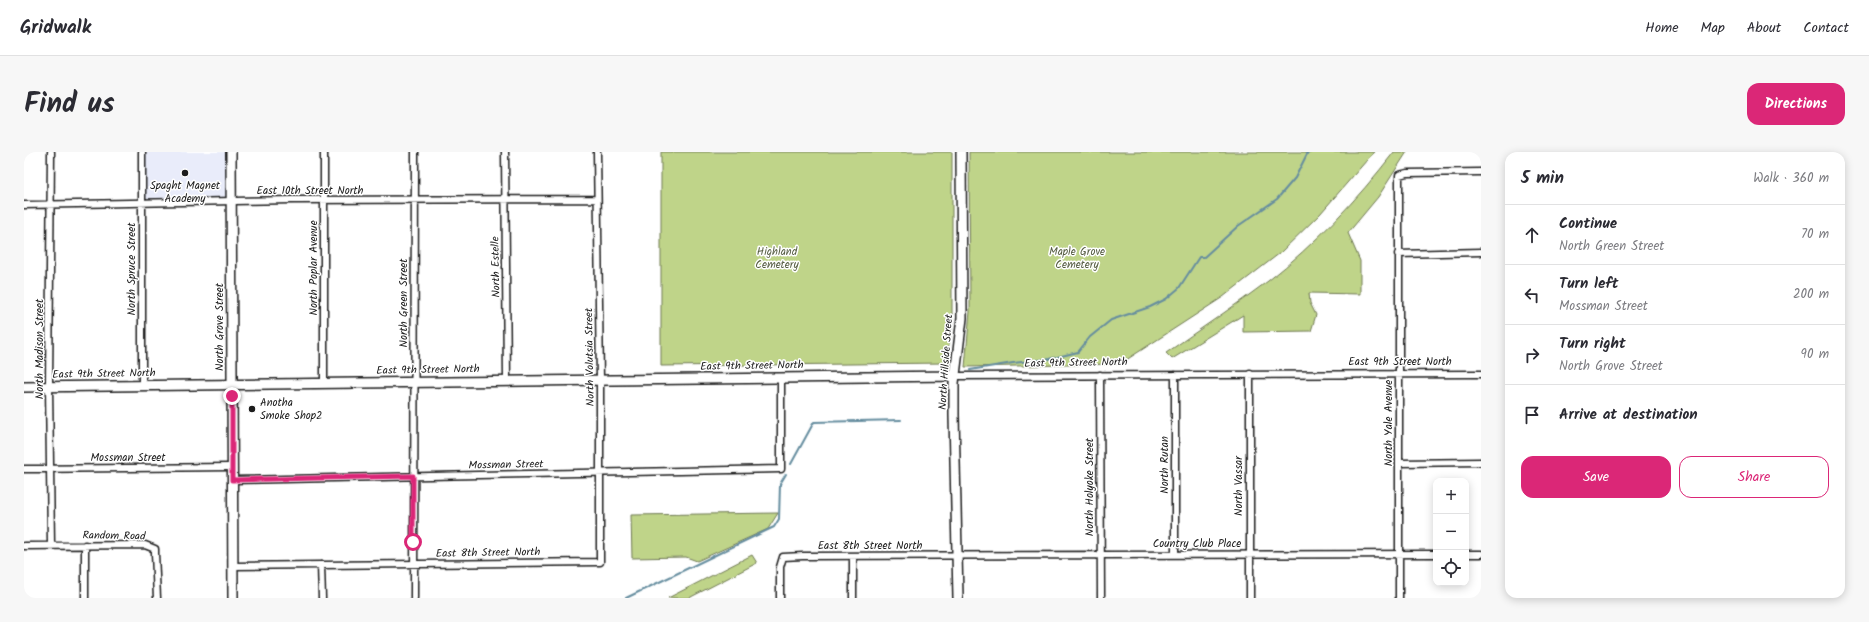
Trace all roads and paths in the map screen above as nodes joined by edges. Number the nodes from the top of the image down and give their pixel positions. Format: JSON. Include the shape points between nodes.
{"nodes":[{"id":1,"x":51,"y":152,"type":"edge"},
{"id":2,"x":142,"y":152,"type":"edge"},
{"id":3,"x":231,"y":152,"type":"edge"},
{"id":4,"x":324,"y":152,"type":"edge"},
{"id":5,"x":415,"y":152,"type":"edge"},
{"id":6,"x":505,"y":152,"type":"edge"},
{"id":7,"x":597,"y":152,"type":"edge"},
{"id":8,"x":961,"y":152,"type":"edge"},
{"id":9,"x":1481,"y":172,"type":"edge"},
{"id":10,"x":597,"y":199,"type":"junction"},
{"id":11,"x":324,"y":200,"type":"junction"},
{"id":12,"x":415,"y":200,"type":"junction"},
{"id":13,"x":505,"y":200,"type":"junction"},
{"id":14,"x":231,"y":201,"type":"junction"},
{"id":15,"x":142,"y":203,"type":"junction"},
{"id":16,"x":24,"y":204,"type":"edge"},
{"id":17,"x":51,"y":204,"type":"junction"},
{"id":18,"x":1481,"y":252,"type":"edge"},
{"id":19,"x":1398,"y":254,"type":"junction"},
{"id":20,"x":1175,"y":374,"type":"junction"},
{"id":21,"x":1250,"y":374,"type":"junction"},
{"id":22,"x":1399,"y":374,"type":"junction"},
{"id":23,"x":1481,"y":374,"type":"edge"},
{"id":24,"x":1100,"y":375,"type":"junction"},
{"id":25,"x":955,"y":376,"type":"junction"},
{"id":26,"x":780,"y":377,"type":"junction"},
{"id":27,"x":600,"y":380,"type":"junction"},
{"id":28,"x":507,"y":381,"type":"junction"},
{"id":29,"x":414,"y":382,"type":"junction"},
{"id":30,"x":324,"y":383,"type":"junction"},
{"id":31,"x":232,"y":384,"type":"junction"},
{"id":32,"x":142,"y":385,"type":"junction"},
{"id":33,"x":49,"y":386,"type":"junction"},
{"id":34,"x":24,"y":387,"type":"edge"},
{"id":35,"x":1481,"y":462,"type":"edge"},
{"id":36,"x":1399,"y":463,"type":"junction"},
{"id":37,"x":232,"y":467,"type":"junction"},
{"id":38,"x":50,"y":468,"type":"junction"},
{"id":39,"x":24,"y":469,"type":"edge"},
{"id":40,"x":600,"y":473,"type":"junction"},
{"id":41,"x":413,"y":476,"type":"junction"},
{"id":42,"x":232,"y":480,"type":"junction"},
{"id":43,"x":51,"y":545,"type":"junction"},
{"id":44,"x":85,"y":545,"type":"junction"},
{"id":45,"x":24,"y":546,"type":"edge"},
{"id":46,"x":1101,"y":554,"type":"junction"},
{"id":47,"x":1249,"y":554,"type":"junction"},
{"id":48,"x":1400,"y":554,"type":"junction"},
{"id":49,"x":1433,"y":554,"type":"edge"},
{"id":50,"x":1469,"y":554,"type":"edge"},
{"id":51,"x":1481,"y":554,"type":"edge"},
{"id":52,"x":957,"y":555,"type":"junction"},
{"id":53,"x":1175,"y":555,"type":"junction"},
{"id":54,"x":853,"y":556,"type":"junction"},
{"id":55,"x":600,"y":562,"type":"joint"},
{"id":56,"x":413,"y":564,"type":"junction"},
{"id":57,"x":321,"y":565,"type":"junction"},
{"id":58,"x":233,"y":566,"type":"junction"},
{"id":59,"x":85,"y":598,"type":"edge"},
{"id":60,"x":157,"y":598,"type":"edge"},
{"id":61,"x":233,"y":598,"type":"edge"},
{"id":62,"x":322,"y":598,"type":"edge"},
{"id":63,"x":414,"y":598,"type":"edge"},
{"id":64,"x":780,"y":598,"type":"edge"},
{"id":65,"x":854,"y":598,"type":"edge"},
{"id":66,"x":958,"y":598,"type":"edge"},
{"id":67,"x":1101,"y":598,"type":"edge"},
{"id":68,"x":1250,"y":598,"type":"edge"},
{"id":69,"x":1400,"y":598,"type":"edge"}],
"edges":[{"from":1,"to":17,"type":"street","name":"North Madison Street"},
{"from":2,"to":15,"type":"street","name":"North Spruce Street"},
{"from":3,"to":14,"type":"street","name":"North Grove Street"},
{"from":4,"to":11,"type":"street","name":"North Poplar Avenue"},
{"from":5,"to":12,"type":"street","name":"North Green Street"},
{"from":6,"to":13,"type":"street","name":"North Estelle"},
{"from":7,"to":10,"type":"street","name":"North Volutsia Street"},
{"from":8,"to":25,"type":"street","name":"North Hillside Street","via":[[962,318]]},
{"from":9,"to":19,"type":"street","name":"North Yale Avenue","via":[[1399,175]]},
{"from":10,"to":13,"type":"street","name":"East 10th Street North"},
{"from":10,"to":27,"type":"street","name":"North Volutsia Street"},
{"from":11,"to":12,"type":"street","name":"East 10th Street North"},
{"from":11,"to":14,"type":"street","name":"East 10th Street North"},
{"from":11,"to":30,"type":"street","name":"North Poplar Avenue"},
{"from":12,"to":13,"type":"street","name":"East 10th Street North"},
{"from":12,"to":29,"type":"street","name":"North Green Street"},
{"from":13,"to":28,"type":"street","name":"North Estelle"},
{"from":14,"to":15,"type":"street","name":"East 10th Street North"},
{"from":14,"to":31,"type":"street","name":"North Grove Street"},
{"from":15,"to":17,"type":"street","name":"East 10th Street North"},
{"from":15,"to":32,"type":"street","name":"North Spruce Street"},
{"from":16,"to":17,"type":"street","name":"East 10th Street North"},
{"from":17,"to":33,"type":"street","name":"North Madison Street"},
{"from":18,"to":19,"type":"street"},
{"from":19,"to":22,"type":"street","name":"North Yale Avenue"},
{"from":20,"to":21,"type":"street","name":"East 9th Street North"},
{"from":20,"to":24,"type":"street","name":"East 9th Street North"},
{"from":20,"to":53,"type":"street","name":"North Rutan"},
{"from":21,"to":22,"type":"street","name":"East 9th Street North"},
{"from":21,"to":47,"type":"street","name":"North Vassar"},
{"from":22,"to":23,"type":"street","name":"East 9th Street North"},
{"from":22,"to":36,"type":"street","name":"North Yale Avenue"},
{"from":24,"to":25,"type":"street","name":"East 9th Street North"},
{"from":24,"to":46,"type":"street","name":"North Holyoke Street"},
{"from":25,"to":26,"type":"street","name":"East 9th Street North"},
{"from":25,"to":52,"type":"street","name":"North Hillside Street"},
{"from":26,"to":27,"type":"street","name":"East 9th Street North"},
{"from":26,"to":40,"type":"street","name":"Mossman Street","via":[[781,469]]},
{"from":27,"to":28,"type":"street","name":"East 9th Street North"},
{"from":27,"to":40,"type":"street","name":"North Volutsia Street"},
{"from":28,"to":29,"type":"street","name":"East 9th Street North"},
{"from":29,"to":30,"type":"street","name":"East 9th Street North"},
{"from":29,"to":41,"type":"street","name":"North Green Street"},
{"from":30,"to":31,"type":"street","name":"East 9th Street North"},
{"from":31,"to":32,"type":"street","name":"East 9th Street North"},
{"from":31,"to":37,"type":"street","name":"North Grove Street"},
{"from":32,"to":33,"type":"street","name":"East 9th Street North"},
{"from":33,"to":34,"type":"street","name":"East 9th Street North"},
{"from":33,"to":38,"type":"street","name":"North Madison Street"},
{"from":35,"to":36,"type":"street"},
{"from":36,"to":48,"type":"street","name":"North Yale Avenue"},
{"from":37,"to":38,"type":"street","name":"Mossman Street"},
{"from":37,"to":42,"type":"street","name":"North Grove Street"},
{"from":38,"to":39,"type":"street","name":"Mossman Street"},
{"from":38,"to":43,"type":"street","name":"North Madison Street"},
{"from":40,"to":41,"type":"street","name":"Mossman Street"},
{"from":40,"to":55,"type":"street","name":"North Volutsia Street"},
{"from":41,"to":42,"type":"street","name":"Mossman Street"},
{"from":41,"to":56,"type":"street","name":"North Green Street"},
{"from":42,"to":58,"type":"street","name":"North Grove Street"},
{"from":43,"to":44,"type":"street","name":"Random Road"},
{"from":43,"to":45,"type":"street","name":"Random Road"},
{"from":44,"to":59,"type":"street"},
{"from":44,"to":60,"type":"street","name":"Random Road","via":[[151,546],[155,549]]},
{"from":46,"to":52,"type":"street","name":"Country Club Place"},
{"from":46,"to":53,"type":"street","name":"Country Club Place"},
{"from":46,"to":67,"type":"street","name":"North Holyoke Street"},
{"from":47,"to":48,"type":"street","name":"Country Club Place"},
{"from":47,"to":53,"type":"street","name":"Country Club Place"},
{"from":47,"to":68,"type":"street","name":"North Vassar"},
{"from":48,"to":49,"type":"street","name":"Country Club Place"},
{"from":48,"to":69,"type":"street","name":"North Yale Avenue"},
{"from":50,"to":51,"type":"street"},
{"from":52,"to":54,"type":"street","name":"East 8th Street North"},
{"from":52,"to":66,"type":"street","name":"North Hillside Street"},
{"from":54,"to":64,"type":"street","name":"East 8th Street North","via":[[783,557],[780,567]]},
{"from":54,"to":65,"type":"street"},
{"from":55,"to":56,"type":"street","name":"East 8th Street North"},
{"from":56,"to":57,"type":"street","name":"East 8th Street North"},
{"from":56,"to":63,"type":"street","name":"North Green Street"},
{"from":57,"to":58,"type":"street","name":"East 8th Street North"},
{"from":57,"to":62,"type":"street"},
{"from":58,"to":61,"type":"street","name":"North Grove Street"}]}
